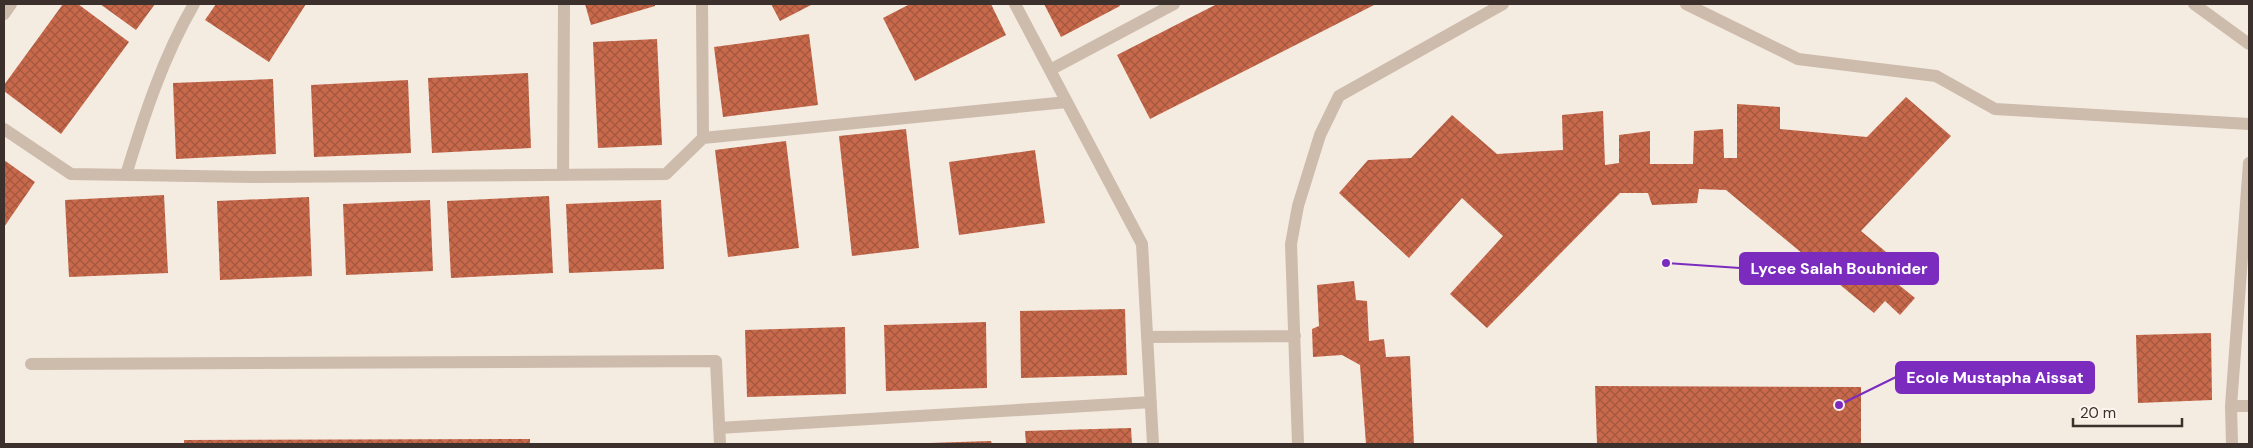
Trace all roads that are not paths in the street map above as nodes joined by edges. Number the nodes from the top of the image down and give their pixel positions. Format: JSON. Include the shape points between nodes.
{"nodes":[{"id":1,"x":11,"y":4,"type":"edge"},
{"id":2,"x":194,"y":4,"type":"edge"},
{"id":3,"x":564,"y":4,"type":"edge"},
{"id":4,"x":702,"y":4,"type":"edge"},
{"id":5,"x":1015,"y":4,"type":"edge"},
{"id":6,"x":1174,"y":4,"type":"edge"},
{"id":7,"x":1503,"y":4,"type":"edge"},
{"id":8,"x":1686,"y":4,"type":"edge"},
{"id":9,"x":2194,"y":4,"type":"edge"},
{"id":10,"x":4,"y":14,"type":"edge"},
{"id":11,"x":2249,"y":44,"type":"edge"},
{"id":12,"x":1050,"y":70,"type":"junction"},
{"id":13,"x":1067,"y":102,"type":"junction"},
{"id":14,"x":2249,"y":124,"type":"edge"},
{"id":15,"x":4,"y":129,"type":"edge"},
{"id":16,"x":703,"y":138,"type":"junction"},
{"id":17,"x":2249,"y":163,"type":"edge"},
{"id":18,"x":126,"y":175,"type":"junction"},
{"id":19,"x":563,"y":175,"type":"junction"},
{"id":20,"x":1295,"y":336,"type":"junction"},
{"id":21,"x":1148,"y":337,"type":"junction"},
{"id":22,"x":31,"y":364,"type":"dead end"},
{"id":23,"x":1151,"y":402,"type":"junction"},
{"id":24,"x":2231,"y":406,"type":"junction"},
{"id":25,"x":2249,"y":406,"type":"edge"},
{"id":26,"x":719,"y":428,"type":"junction"},
{"id":27,"x":720,"y":444,"type":"edge"},
{"id":28,"x":1153,"y":444,"type":"edge"},
{"id":29,"x":1298,"y":444,"type":"edge"},
{"id":30,"x":2232,"y":444,"type":"edge"}],
"edges":[{"from":1,"to":10,"type":"street"},
{"from":2,"to":18,"type":"street","via":[[181,26],[145,113]]},
{"from":3,"to":19,"type":"street"},
{"from":4,"to":16,"type":"street"},
{"from":5,"to":12,"type":"street"},
{"from":6,"to":12,"type":"street"},
{"from":7,"to":20,"type":"street","via":[[1339,96],[1320,135],[1298,206],[1292,244]]},
{"from":8,"to":14,"type":"street","via":[[1798,59],[1936,76],[1996,109]]},
{"from":9,"to":11,"type":"street"},
{"from":12,"to":13,"type":"street"},
{"from":13,"to":16,"type":"street"},
{"from":13,"to":21,"type":"street","via":[[1142,244]]},
{"from":15,"to":18,"type":"street","via":[[71,174]]},
{"from":16,"to":19,"type":"street","via":[[666,174]]},
{"from":17,"to":24,"type":"street"},
{"from":18,"to":19,"type":"street"},
{"from":20,"to":21,"type":"street"},
{"from":20,"to":29,"type":"street"},
{"from":21,"to":23,"type":"street"},
{"from":22,"to":26,"type":"street","via":[[716,361]]},
{"from":23,"to":26,"type":"street"},
{"from":23,"to":28,"type":"street"},
{"from":24,"to":25,"type":"street"},
{"from":24,"to":30,"type":"street"},
{"from":26,"to":27,"type":"street"}]}
